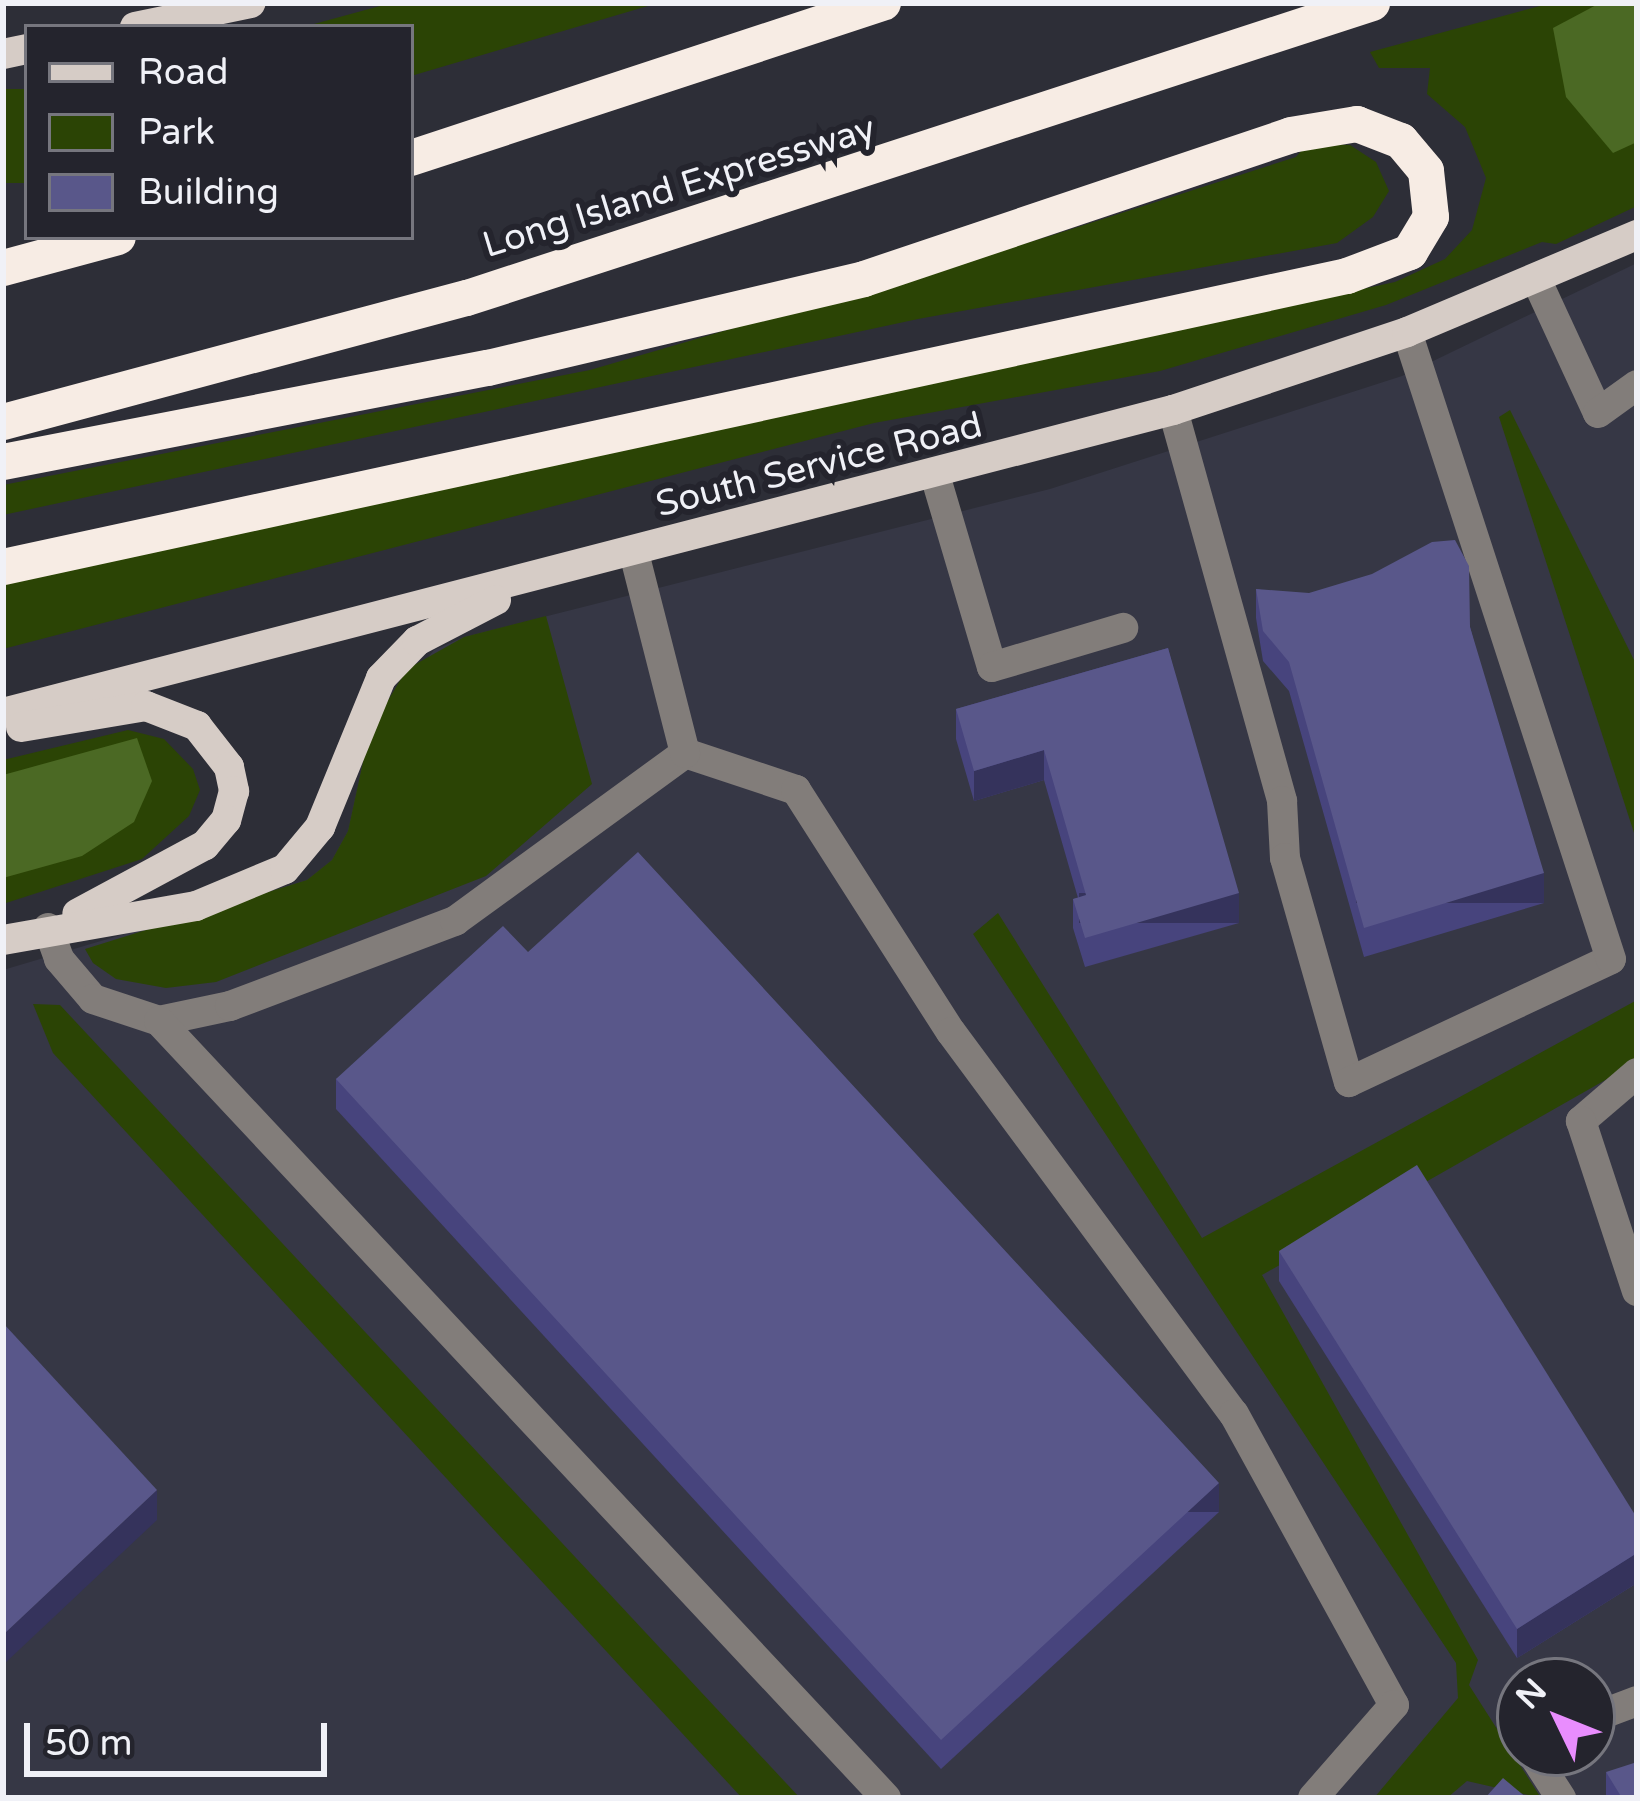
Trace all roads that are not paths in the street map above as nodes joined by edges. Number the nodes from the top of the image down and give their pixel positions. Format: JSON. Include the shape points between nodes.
{"nodes":[{"id":1,"x":251,"y":3,"type":"edge"},
{"id":2,"x":883,"y":3,"type":"edge"},
{"id":3,"x":1372,"y":3,"type":"edge"},
{"id":4,"x":150,"y":24,"type":"edge"},
{"id":5,"x":414,"y":157,"type":"edge"},
{"id":6,"x":1637,"y":235,"type":"edge"},
{"id":7,"x":107,"y":240,"type":"edge"},
{"id":8,"x":3,"y":268,"type":"edge"},
{"id":9,"x":1537,"y":281,"type":"junction"},
{"id":10,"x":1406,"y":332,"type":"junction"},
{"id":11,"x":1637,"y":386,"type":"edge"},
{"id":12,"x":1173,"y":410,"type":"junction"},
{"id":13,"x":3,"y":422,"type":"edge"},
{"id":14,"x":3,"y":462,"type":"edge"},
{"id":15,"x":935,"y":475,"type":"junction"},
{"id":16,"x":634,"y":553,"type":"junction"},
{"id":17,"x":3,"y":567,"type":"edge"},
{"id":18,"x":544,"y":575,"type":"junction"},
{"id":19,"x":1123,"y":628,"type":"dead end"},
{"id":20,"x":3,"y":713,"type":"edge"},
{"id":21,"x":3,"y":730,"type":"edge"},
{"id":22,"x":685,"y":753,"type":"junction"},
{"id":23,"x":48,"y":928,"type":"junction"},
{"id":24,"x":3,"y":940,"type":"edge"},
{"id":25,"x":159,"y":1021,"type":"junction"},
{"id":26,"x":1637,"y":1073,"type":"edge"},
{"id":27,"x":1637,"y":1291,"type":"edge"},
{"id":28,"x":886,"y":1798,"type":"edge"},
{"id":29,"x":1312,"y":1798,"type":"edge"}],
"edges":[{"from":1,"to":4,"type":"main road"},
{"from":2,"to":5,"type":"highway"},
{"from":3,"to":13,"type":"highway","name":"Long Island Expressway","via":[[466,298]]},
{"from":6,"to":9,"type":"main road","name":"South Service Road"},
{"from":7,"to":8,"type":"highway"},
{"from":9,"to":10,"type":"main road","name":"South Service Road"},
{"from":9,"to":11,"type":"street","via":[[1598,412]]},
{"from":10,"to":12,"type":"main road","name":"South Service Road"},
{"from":10,"to":12,"type":"street","via":[[1611,958],[1349,1082],[1285,858],[1282,801]]},
{"from":12,"to":15,"type":"main road","name":"South Service Road"},
{"from":14,"to":17,"type":"highway","via":[[488,368],[864,279],[1292,135],[1357,124],[1401,141],[1426,171],[1431,218],[1410,252],[1347,275]]},
{"from":15,"to":16,"type":"main road","name":"South Service Road"},
{"from":15,"to":19,"type":"street","via":[[992,667]]},
{"from":16,"to":18,"type":"main road","name":"South Service Road"},
{"from":16,"to":22,"type":"street"},
{"from":18,"to":20,"type":"main road","name":"South Service Road"},
{"from":18,"to":23,"type":"main road","via":[[398,658],[367,701],[320,827],[285,868],[196,907]]},
{"from":21,"to":23,"type":"main road","via":[[146,706],[197,726],[229,767],[234,791],[226,820],[206,845]]},
{"from":22,"to":25,"type":"street","via":[[455,921],[230,1006]]},
{"from":22,"to":29,"type":"street","via":[[796,790],[951,1032],[1234,1414],[1394,1706]]},
{"from":23,"to":24,"type":"main road"},
{"from":23,"to":25,"type":"street","via":[[59,959],[93,999]]},
{"from":25,"to":28,"type":"street"},
{"from":26,"to":27,"type":"street","via":[[1581,1121]]}]}
